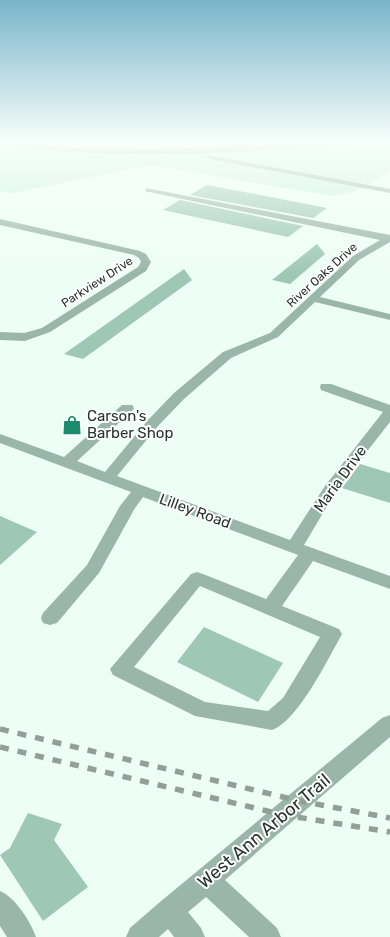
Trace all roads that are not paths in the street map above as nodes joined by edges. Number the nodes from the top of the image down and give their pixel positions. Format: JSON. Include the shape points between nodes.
{"nodes":[{"id":1,"x":357,"y":185,"type":"edge"},
{"id":2,"x":149,"y":190,"type":"dead end"},
{"id":3,"x":390,"y":191,"type":"edge"},
{"id":4,"x":0,"y":222,"type":"edge"},
{"id":5,"x":389,"y":239,"type":"edge"},
{"id":6,"x":314,"y":298,"type":"junction"},
{"id":7,"x":390,"y":317,"type":"edge"},
{"id":8,"x":0,"y":336,"type":"edge"},
{"id":9,"x":326,"y":387,"type":"dead end"},
{"id":10,"x":127,"y":408,"type":"dead end"},
{"id":11,"x":390,"y":411,"type":"edge"},
{"id":12,"x":0,"y":438,"type":"edge"},
{"id":13,"x":66,"y":463,"type":"junction"},
{"id":14,"x":108,"y":478,"type":"junction"},
{"id":15,"x":140,"y":490,"type":"junction"},
{"id":16,"x":301,"y":550,"type":"junction"},
{"id":17,"x":390,"y":583,"type":"edge"},
{"id":18,"x":270,"y":608,"type":"junction"},
{"id":19,"x":50,"y":618,"type":"dead end"},
{"id":20,"x":390,"y":724,"type":"edge"},
{"id":21,"x":206,"y":880,"type":"junction"},
{"id":22,"x":0,"y":904,"type":"edge"},
{"id":23,"x":169,"y":911,"type":"junction"},
{"id":24,"x":23,"y":937,"type":"edge"},
{"id":25,"x":139,"y":937,"type":"edge"},
{"id":26,"x":192,"y":937,"type":"edge"},
{"id":27,"x":268,"y":937,"type":"edge"}],
"edges":[{"from":1,"to":3,"type":"street"},
{"from":2,"to":5,"type":"street"},
{"from":4,"to":8,"type":"street","name":"Parkview Drive","via":[[137,254],[146,262],[142,269],[46,330],[25,337]]},
{"from":5,"to":6,"type":"street","name":"River Oaks Drive","via":[[356,258]]},
{"from":6,"to":7,"type":"street"},
{"from":6,"to":14,"type":"street","name":"River Oaks Drive","via":[[274,336],[227,355],[179,396]]},
{"from":9,"to":11,"type":"street","name":"Maria Drive"},
{"from":10,"to":13,"type":"street"},
{"from":11,"to":16,"type":"street","name":"Maria Drive","via":[[330,489]]},
{"from":12,"to":13,"type":"street","name":"Lilley Road"},
{"from":13,"to":14,"type":"street","name":"Lilley Road"},
{"from":14,"to":15,"type":"street","name":"Lilley Road"},
{"from":15,"to":16,"type":"street","name":"Lilley Road"},
{"from":15,"to":19,"type":"street","via":[[93,569]]},
{"from":16,"to":17,"type":"street","name":"Lilley Road"},
{"from":16,"to":18,"type":"street","name":"Maria Drive"},
{"from":18,"to":18,"type":"street","via":[[332,634],[290,704],[272,721],[202,710],[120,670],[197,578]]},
{"from":20,"to":21,"type":"street","name":"West Ann Arbor Trail"},
{"from":21,"to":23,"type":"street","name":"West Ann Arbor Trail"},
{"from":21,"to":27,"type":"street"},
{"from":22,"to":24,"type":"street"},
{"from":23,"to":25,"type":"street","name":"West Ann Arbor Trail"},
{"from":23,"to":26,"type":"street"}]}
